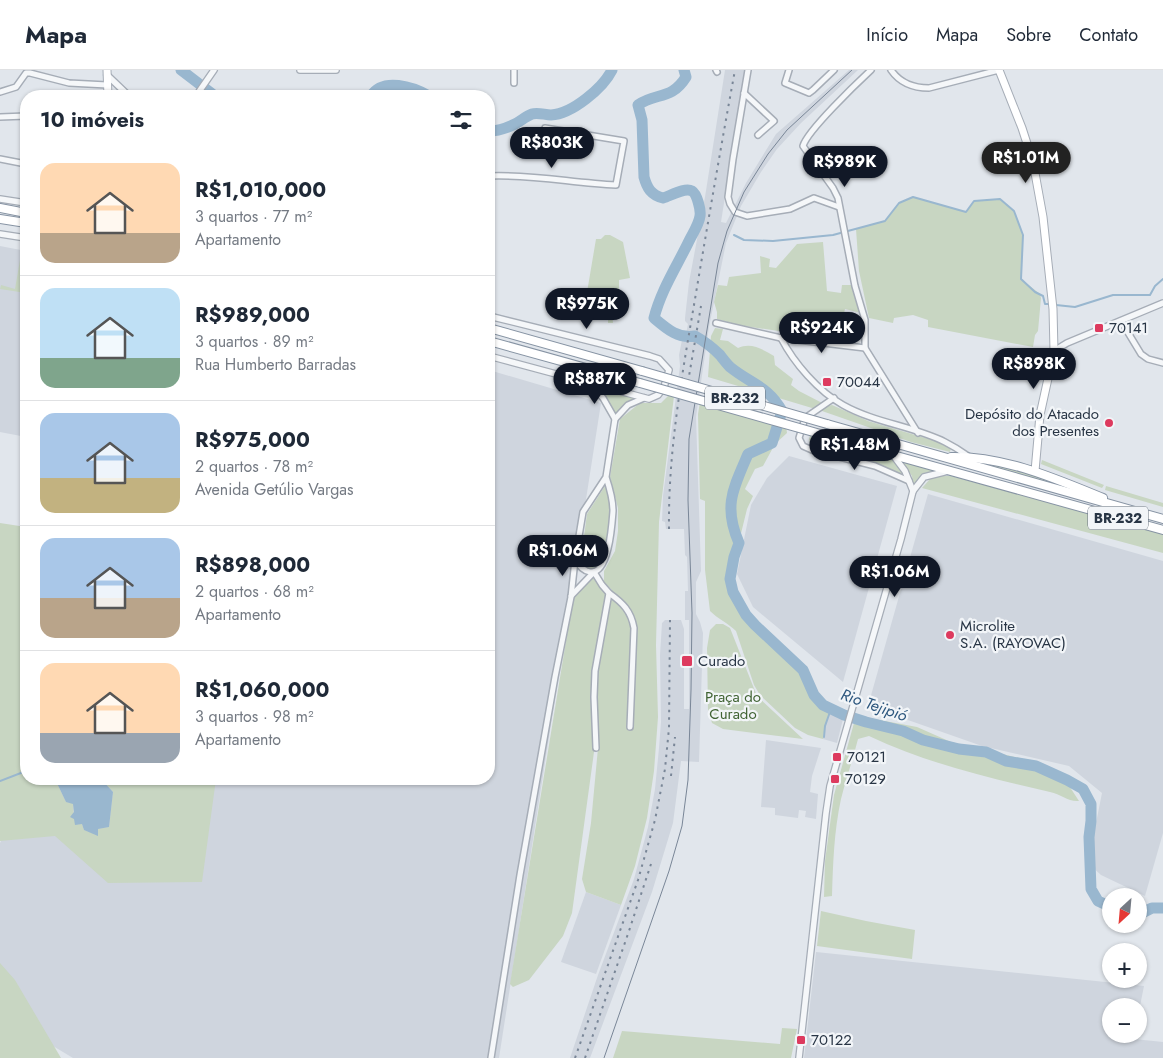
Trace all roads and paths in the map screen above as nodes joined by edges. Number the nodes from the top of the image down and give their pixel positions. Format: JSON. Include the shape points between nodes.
{"nodes":[{"id":1,"x":214,"y":70,"type":"edge"},
{"id":2,"x":300,"y":70,"type":"edge"},
{"id":3,"x":336,"y":70,"type":"edge"},
{"id":4,"x":514,"y":70,"type":"edge"},
{"id":5,"x":748,"y":70,"type":"edge"},
{"id":6,"x":789,"y":70,"type":"edge"},
{"id":7,"x":834,"y":70,"type":"edge"},
{"id":8,"x":870,"y":70,"type":"edge"},
{"id":9,"x":891,"y":70,"type":"edge"},
{"id":10,"x":999,"y":70,"type":"edge"},
{"id":11,"x":107,"y":73,"type":"edge"},
{"id":12,"x":514,"y":82,"type":"dead end"},
{"id":13,"x":108,"y":85,"type":"junction"},
{"id":14,"x":108,"y":90,"type":"edge"},
{"id":15,"x":123,"y":90,"type":"edge"},
{"id":16,"x":200,"y":90,"type":"edge"},
{"id":17,"x":0,"y":92,"type":"edge"},
{"id":18,"x":744,"y":93,"type":"junction"},
{"id":19,"x":20,"y":116,"type":"edge"},
{"id":20,"x":0,"y":117,"type":"edge"},
{"id":21,"x":545,"y":128,"type":"dead end"},
{"id":22,"x":758,"y":135,"type":"dead end"},
{"id":23,"x":0,"y":159,"type":"edge"},
{"id":24,"x":20,"y":163,"type":"edge"},
{"id":25,"x":495,"y":176,"type":"edge"},
{"id":26,"x":0,"y":199,"type":"edge"},
{"id":27,"x":20,"y":202,"type":"edge"},
{"id":28,"x":839,"y":207,"type":"junction"},
{"id":29,"x":0,"y":208,"type":"edge"},
{"id":30,"x":20,"y":212,"type":"edge"},
{"id":31,"x":0,"y":219,"type":"edge"},
{"id":32,"x":20,"y":222,"type":"edge"},
{"id":33,"x":0,"y":234,"type":"edge"},
{"id":34,"x":20,"y":237,"type":"edge"},
{"id":35,"x":1163,"y":303,"type":"edge"},
{"id":36,"x":495,"y":318,"type":"edge"},
{"id":37,"x":1121,"y":321,"type":"junction"},
{"id":38,"x":716,"y":323,"type":"dead end"},
{"id":39,"x":495,"y":330,"type":"edge"},
{"id":40,"x":781,"y":338,"type":"junction"},
{"id":41,"x":495,"y":343,"type":"edge"},
{"id":42,"x":865,"y":348,"type":"junction"},
{"id":43,"x":1054,"y":351,"type":"junction"},
{"id":44,"x":495,"y":358,"type":"edge"},
{"id":45,"x":1163,"y":363,"type":"edge"},
{"id":46,"x":588,"y":383,"type":"junction"},
{"id":47,"x":644,"y":398,"type":"junction"},
{"id":48,"x":834,"y":398,"type":"junction"},
{"id":49,"x":615,"y":419,"type":"junction"},
{"id":50,"x":918,"y":433,"type":"junction"},
{"id":51,"x":893,"y":455,"type":"junction"},
{"id":52,"x":969,"y":456,"type":"junction"},
{"id":53,"x":942,"y":457,"type":"junction"},
{"id":54,"x":950,"y":471,"type":"junction"},
{"id":55,"x":1035,"y":471,"type":"junction"},
{"id":56,"x":606,"y":477,"type":"junction"},
{"id":57,"x":911,"y":482,"type":"junction"},
{"id":58,"x":913,"y":491,"type":"junction"},
{"id":59,"x":1147,"y":515,"type":"junction"},
{"id":60,"x":1163,"y":519,"type":"edge"},
{"id":61,"x":1163,"y":530,"type":"edge"},
{"id":62,"x":576,"y":560,"type":"junction"},
{"id":63,"x":594,"y":572,"type":"junction"},
{"id":64,"x":609,"y":593,"type":"junction"},
{"id":65,"x":571,"y":597,"type":"junction"},
{"id":66,"x":630,"y":727,"type":"dead end"},
{"id":67,"x":596,"y":748,"type":"dead end"},
{"id":68,"x":491,"y":1058,"type":"edge"},
{"id":69,"x":799,"y":1058,"type":"edge"}],
"edges":[{"from":1,"to":16,"type":"street"},
{"from":2,"to":3,"type":"street"},
{"from":4,"to":12,"type":"street"},
{"from":5,"to":18,"type":"street"},
{"from":6,"to":7,"type":"street","via":[[786,83],[809,93]]},
{"from":8,"to":28,"type":"street","via":[[805,141],[805,148],[833,188]]},
{"from":9,"to":10,"type":"street","via":[[900,80],[919,88],[929,88]]},
{"from":10,"to":43,"type":"main road","via":[[1033,162],[1043,217]]},
{"from":11,"to":13,"type":"main road"},
{"from":11,"to":15,"type":"street"},
{"from":13,"to":14,"type":"main road"},
{"from":13,"to":17,"type":"street","via":[[69,82],[26,73],[16,87]]},
{"from":18,"to":22,"type":"street","via":[[774,121]]},
{"from":18,"to":28,"type":"street","via":[[728,197],[735,212],[746,216],[780,211],[814,198]]},
{"from":19,"to":20,"type":"street"},
{"from":21,"to":25,"type":"street","via":[[624,141],[616,185]]},
{"from":23,"to":24,"type":"street"},
{"from":26,"to":27,"type":"street"},
{"from":28,"to":42,"type":"street","via":[[865,320]]},
{"from":29,"to":30,"type":"highway"},
{"from":31,"to":32,"type":"highway"},
{"from":33,"to":34,"type":"street"},
{"from":35,"to":37,"type":"street"},
{"from":36,"to":47,"type":"street","via":[[659,359],[669,370],[664,387],[658,396]]},
{"from":37,"to":43,"type":"street"},
{"from":37,"to":45,"type":"street","via":[[1141,354]]},
{"from":38,"to":40,"type":"street"},
{"from":39,"to":53,"type":"highway","number":"BR-232","bridge":true},
{"from":40,"to":42,"type":"street"},
{"from":40,"to":48,"type":"street","via":[[806,372]]},
{"from":41,"to":51,"type":"highway","number":"BR-232","bridge":true},
{"from":42,"to":50,"type":"street"},
{"from":43,"to":55,"type":"main road","via":[[1040,415]]},
{"from":44,"to":46,"type":"street"},
{"from":46,"to":47,"type":"street"},
{"from":46,"to":49,"type":"street","via":[[603,398]]},
{"from":47,"to":49,"type":"street","via":[[628,406]]},
{"from":48,"to":50,"type":"street","via":[[844,406]]},
{"from":48,"to":57,"type":"street","via":[[805,418],[799,438],[803,446],[875,466]]},
{"from":49,"to":56,"type":"street"},
{"from":50,"to":52,"type":"street","via":[[944,441]]},
{"from":51,"to":54,"type":"highway","number":"BR-232"},
{"from":51,"to":57,"type":"street"},
{"from":52,"to":53,"type":"highway"},
{"from":52,"to":55,"type":"highway"},
{"from":53,"to":59,"type":"highway","number":"BR-232"},
{"from":54,"to":58,"type":"street","via":[[924,478]]},
{"from":54,"to":61,"type":"highway","number":"BR-232"},
{"from":55,"to":59,"type":"highway"},
{"from":56,"to":62,"type":"street","via":[[583,512]]},
{"from":56,"to":63,"type":"street","via":[[612,495],[611,529],[606,557]]},
{"from":57,"to":58,"type":"street"},
{"from":58,"to":69,"type":"street","via":[[827,804]]},
{"from":59,"to":60,"type":"highway","number":"BR-232"},
{"from":62,"to":63,"type":"street","via":[[584,570]]},
{"from":62,"to":65,"type":"street"},
{"from":63,"to":64,"type":"street"},
{"from":63,"to":65,"type":"street"},
{"from":64,"to":66,"type":"street","via":[[626,607],[634,628]]},
{"from":64,"to":67,"type":"street","via":[[595,671]]},
{"from":65,"to":68,"type":"street","via":[[520,875]]}]}
